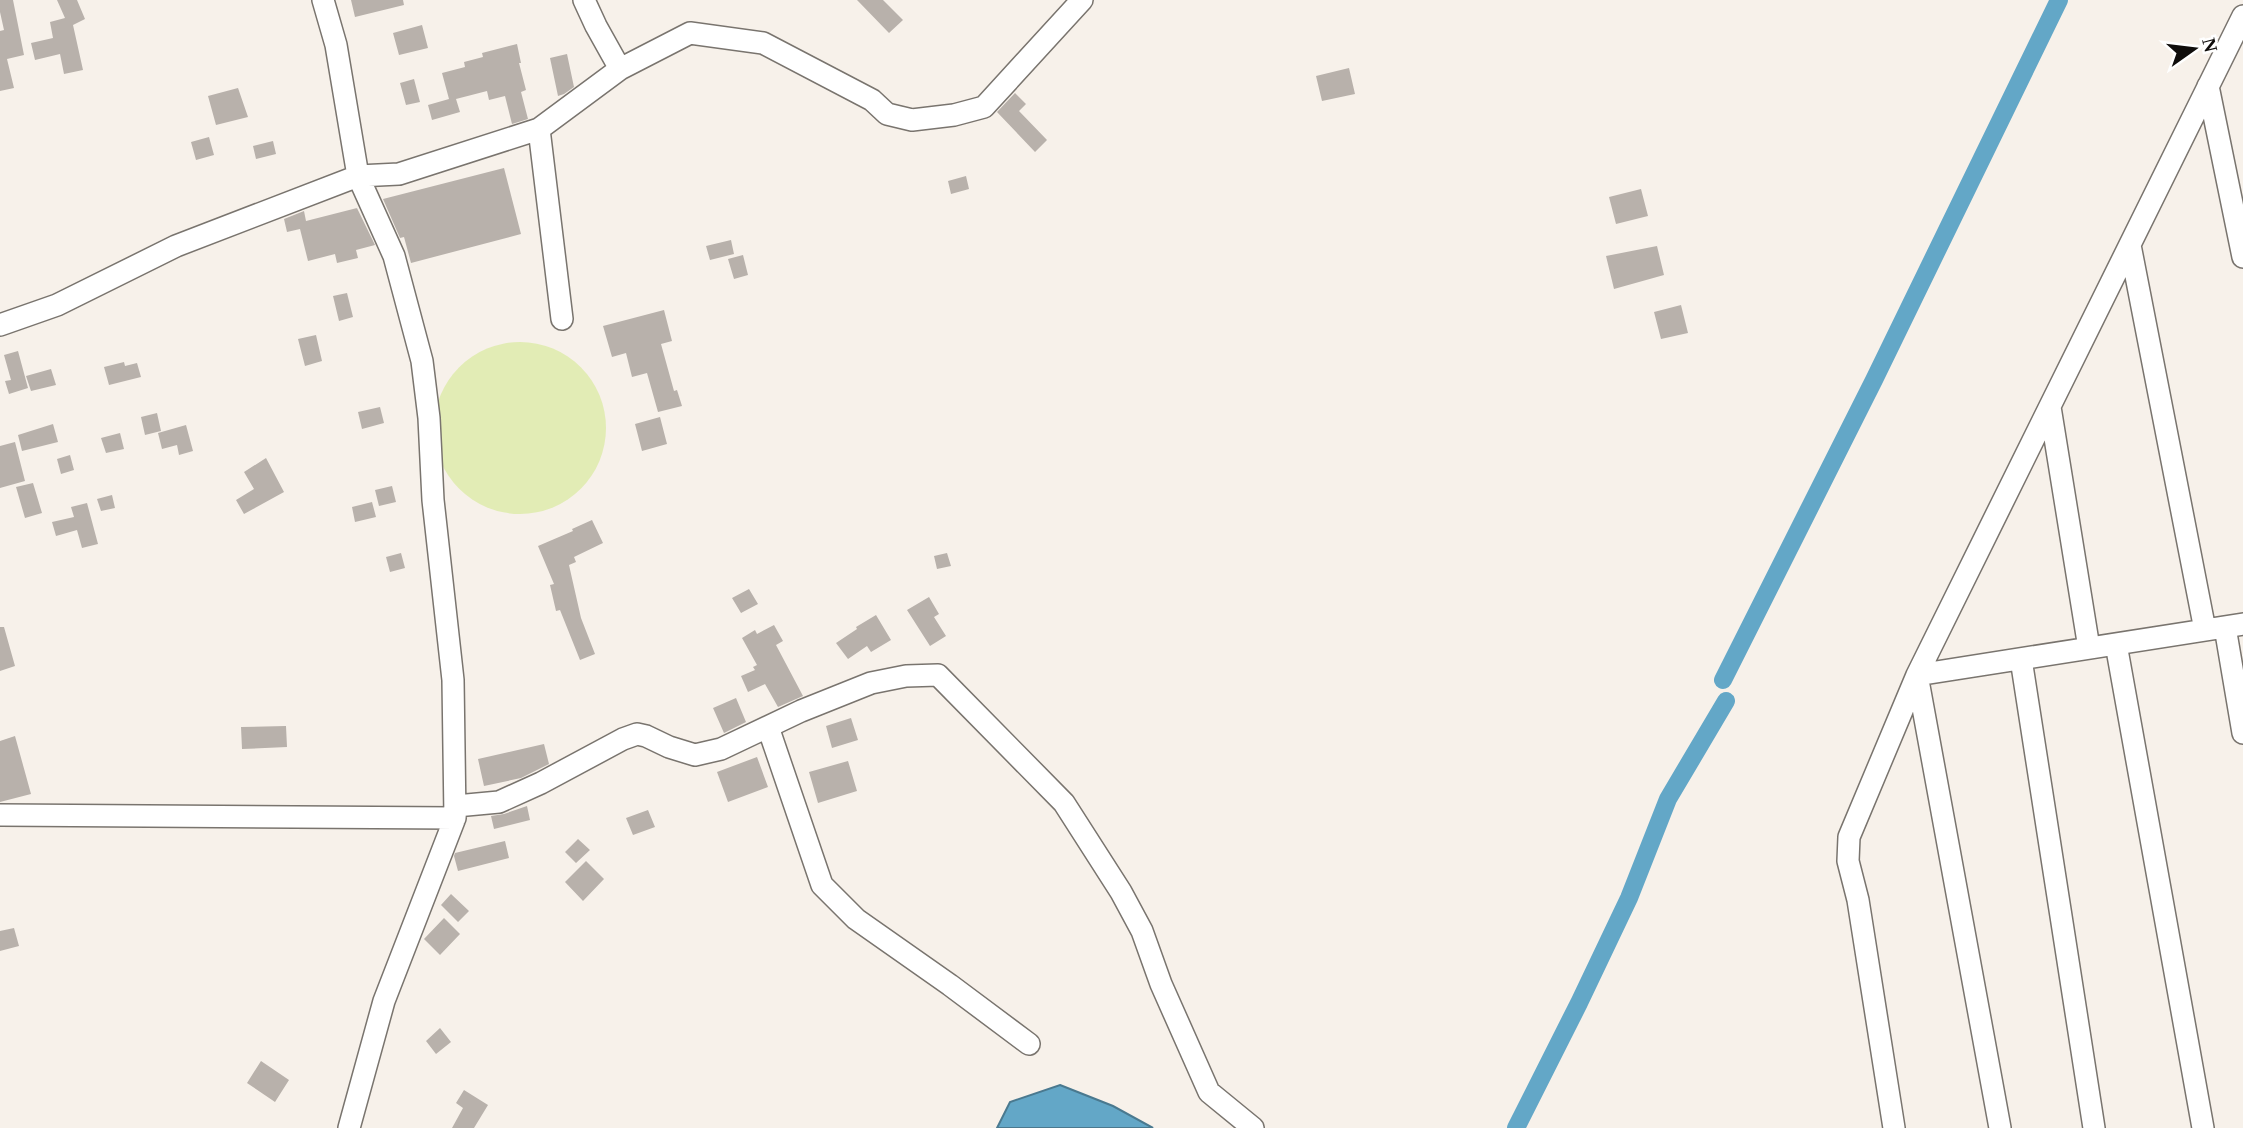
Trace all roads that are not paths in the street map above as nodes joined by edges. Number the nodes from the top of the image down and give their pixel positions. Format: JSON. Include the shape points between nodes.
{"nodes":[{"id":1,"x":323,"y":0,"type":"edge"},
{"id":2,"x":584,"y":0,"type":"edge"},
{"id":3,"x":1082,"y":0,"type":"edge"},
{"id":4,"x":2243,"y":16,"type":"edge"},
{"id":5,"x":620,"y":69,"type":"junction"},
{"id":6,"x":2208,"y":86,"type":"junction"},
{"id":7,"x":539,"y":129,"type":"junction"},
{"id":8,"x":358,"y":176,"type":"junction"},
{"id":9,"x":2130,"y":245,"type":"junction"},
{"id":10,"x":2243,"y":257,"type":"edge"},
{"id":11,"x":562,"y":319,"type":"dead end"},
{"id":12,"x":0,"y":325,"type":"edge"},
{"id":13,"x":2050,"y":407,"type":"junction"},
{"id":14,"x":2224,"y":627,"type":"edge"},
{"id":15,"x":2116,"y":644,"type":"junction"},
{"id":16,"x":2089,"y":648,"type":"junction"},
{"id":17,"x":2021,"y":659,"type":"junction"},
{"id":18,"x":1917,"y":675,"type":"junction"},
{"id":19,"x":768,"y":727,"type":"junction"},
{"id":20,"x":2243,"y":733,"type":"edge"},
{"id":21,"x":0,"y":815,"type":"edge"},
{"id":22,"x":455,"y":818,"type":"junction"},
{"id":23,"x":1029,"y":1044,"type":"dead end"},
{"id":24,"x":349,"y":1128,"type":"edge"},
{"id":25,"x":1253,"y":1128,"type":"edge"},
{"id":26,"x":1895,"y":1128,"type":"edge"},
{"id":27,"x":2000,"y":1128,"type":"edge"},
{"id":28,"x":2094,"y":1128,"type":"edge"},
{"id":29,"x":2203,"y":1128,"type":"edge"}],
"edges":[{"from":1,"to":8,"type":"street","via":[[336,45]]},
{"from":2,"to":5,"type":"street"},
{"from":3,"to":5,"type":"street","via":[[984,107],[954,115],[912,120],[887,114],[872,100],[792,57],[763,43],[733,38],[690,33]]},
{"from":4,"to":6,"type":"street"},
{"from":5,"to":7,"type":"street"},
{"from":6,"to":9,"type":"street"},
{"from":6,"to":10,"type":"street"},
{"from":7,"to":8,"type":"street","via":[[399,174]]},
{"from":7,"to":11,"type":"street"},
{"from":8,"to":12,"type":"street","via":[[176,246],[57,305]]},
{"from":8,"to":22,"type":"street","via":[[394,256],[422,361],[453,680]]},
{"from":9,"to":13,"type":"street"},
{"from":9,"to":14,"type":"street"},
{"from":13,"to":16,"type":"street"},
{"from":13,"to":18,"type":"street"},
{"from":14,"to":15,"type":"street"},
{"from":14,"to":20,"type":"street"},
{"from":15,"to":16,"type":"street"},
{"from":15,"to":29,"type":"street"},
{"from":16,"to":17,"type":"street"},
{"from":17,"to":18,"type":"street"},
{"from":17,"to":28,"type":"street"},
{"from":18,"to":26,"type":"street","via":[[1849,837],[1848,861]]},
{"from":18,"to":27,"type":"street"},
{"from":19,"to":22,"type":"street","via":[[721,749],[695,755],[636,734],[499,802],[456,806]]},
{"from":19,"to":23,"type":"street","via":[[822,885],[856,919]]},
{"from":19,"to":25,"type":"street","via":[[871,683],[938,675],[1063,803],[1142,931],[1209,1092]]},
{"from":21,"to":22,"type":"street"},
{"from":22,"to":24,"type":"street","via":[[384,1001]]}]}
